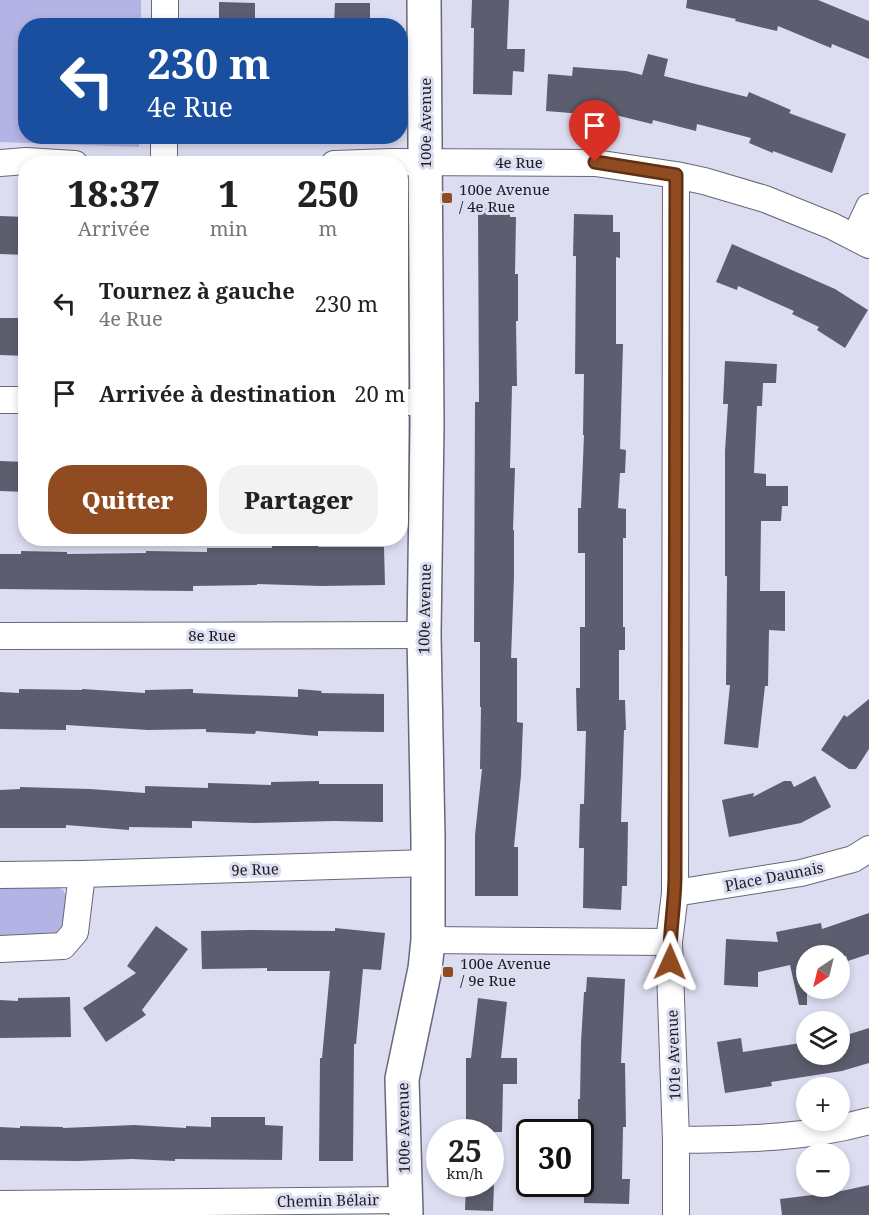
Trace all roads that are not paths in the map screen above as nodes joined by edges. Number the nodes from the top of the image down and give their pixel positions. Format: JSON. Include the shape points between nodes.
{"nodes":[{"id":1,"x":165,"y":0,"type":"edge"},
{"id":2,"x":424,"y":0,"type":"edge"},
{"id":3,"x":165,"y":18,"type":"edge"},
{"id":4,"x":18,"y":162,"type":"edge"},
{"id":5,"x":408,"y":162,"type":"edge"},
{"id":6,"x":426,"y":162,"type":"junction"},
{"id":7,"x":0,"y":163,"type":"edge"},
{"id":8,"x":676,"y":175,"type":"junction"},
{"id":9,"x":869,"y":207,"type":"edge"},
{"id":10,"x":862,"y":241,"type":"edge"},
{"id":11,"x":0,"y":400,"type":"edge"},
{"id":12,"x":18,"y":400,"type":"edge"},
{"id":13,"x":414,"y":402,"type":"edge"},
{"id":14,"x":423,"y":635,"type":"junction"},
{"id":15,"x":0,"y":636,"type":"edge"},
{"id":16,"x":869,"y":849,"type":"edge"},
{"id":17,"x":428,"y":863,"type":"junction"},
{"id":18,"x":82,"y":874,"type":"junction"},
{"id":19,"x":0,"y":875,"type":"edge"},
{"id":20,"x":675,"y":893,"type":"junction"},
{"id":21,"x":428,"y":940,"type":"junction"},
{"id":22,"x":669,"y":942,"type":"junction"},
{"id":23,"x":0,"y":949,"type":"edge"},
{"id":24,"x":869,"y":1121,"type":"edge"},
{"id":25,"x":676,"y":1140,"type":"junction"},
{"id":26,"x":0,"y":1204,"type":"edge"},
{"id":27,"x":405,"y":1207,"type":"edge"},
{"id":28,"x":676,"y":1215,"type":"edge"}],
"edges":[{"from":1,"to":3,"type":"street"},
{"from":2,"to":6,"type":"street","name":"100e Avenue"},
{"from":4,"to":7,"type":"street"},
{"from":5,"to":6,"type":"street","name":"4e Rue"},
{"from":6,"to":8,"type":"street","name":"4e Rue","via":[[595,162]]},
{"from":6,"to":13,"type":"street","name":"100e Avenue"},
{"from":8,"to":10,"type":"street","name":"4e Rue","via":[[765,199]]},
{"from":8,"to":20,"type":"street","name":"101e Avenue"},
{"from":9,"to":10,"type":"street"},
{"from":11,"to":12,"type":"street"},
{"from":13,"to":14,"type":"street","name":"100e Avenue"},
{"from":14,"to":15,"type":"street","name":"8e Rue"},
{"from":14,"to":17,"type":"street","name":"100e Avenue"},
{"from":16,"to":20,"type":"street","name":"Place Daunais","via":[[853,859],[801,873]]},
{"from":17,"to":18,"type":"street","name":"9e Rue"},
{"from":17,"to":21,"type":"street","name":"100e Avenue"},
{"from":18,"to":19,"type":"street","name":"9e Rue"},
{"from":18,"to":23,"type":"street","via":[[75,932],[63,946]]},
{"from":20,"to":22,"type":"street","name":"101e Avenue"},
{"from":21,"to":22,"type":"street"},
{"from":21,"to":27,"type":"street","name":"100e Avenue","via":[[402,1079]]},
{"from":22,"to":25,"type":"street","name":"101e Avenue"},
{"from":24,"to":25,"type":"street","via":[[794,1136]]},
{"from":25,"to":28,"type":"street","name":"101e Avenue"},
{"from":26,"to":27,"type":"street","name":"Chemin Bélair"}]}
